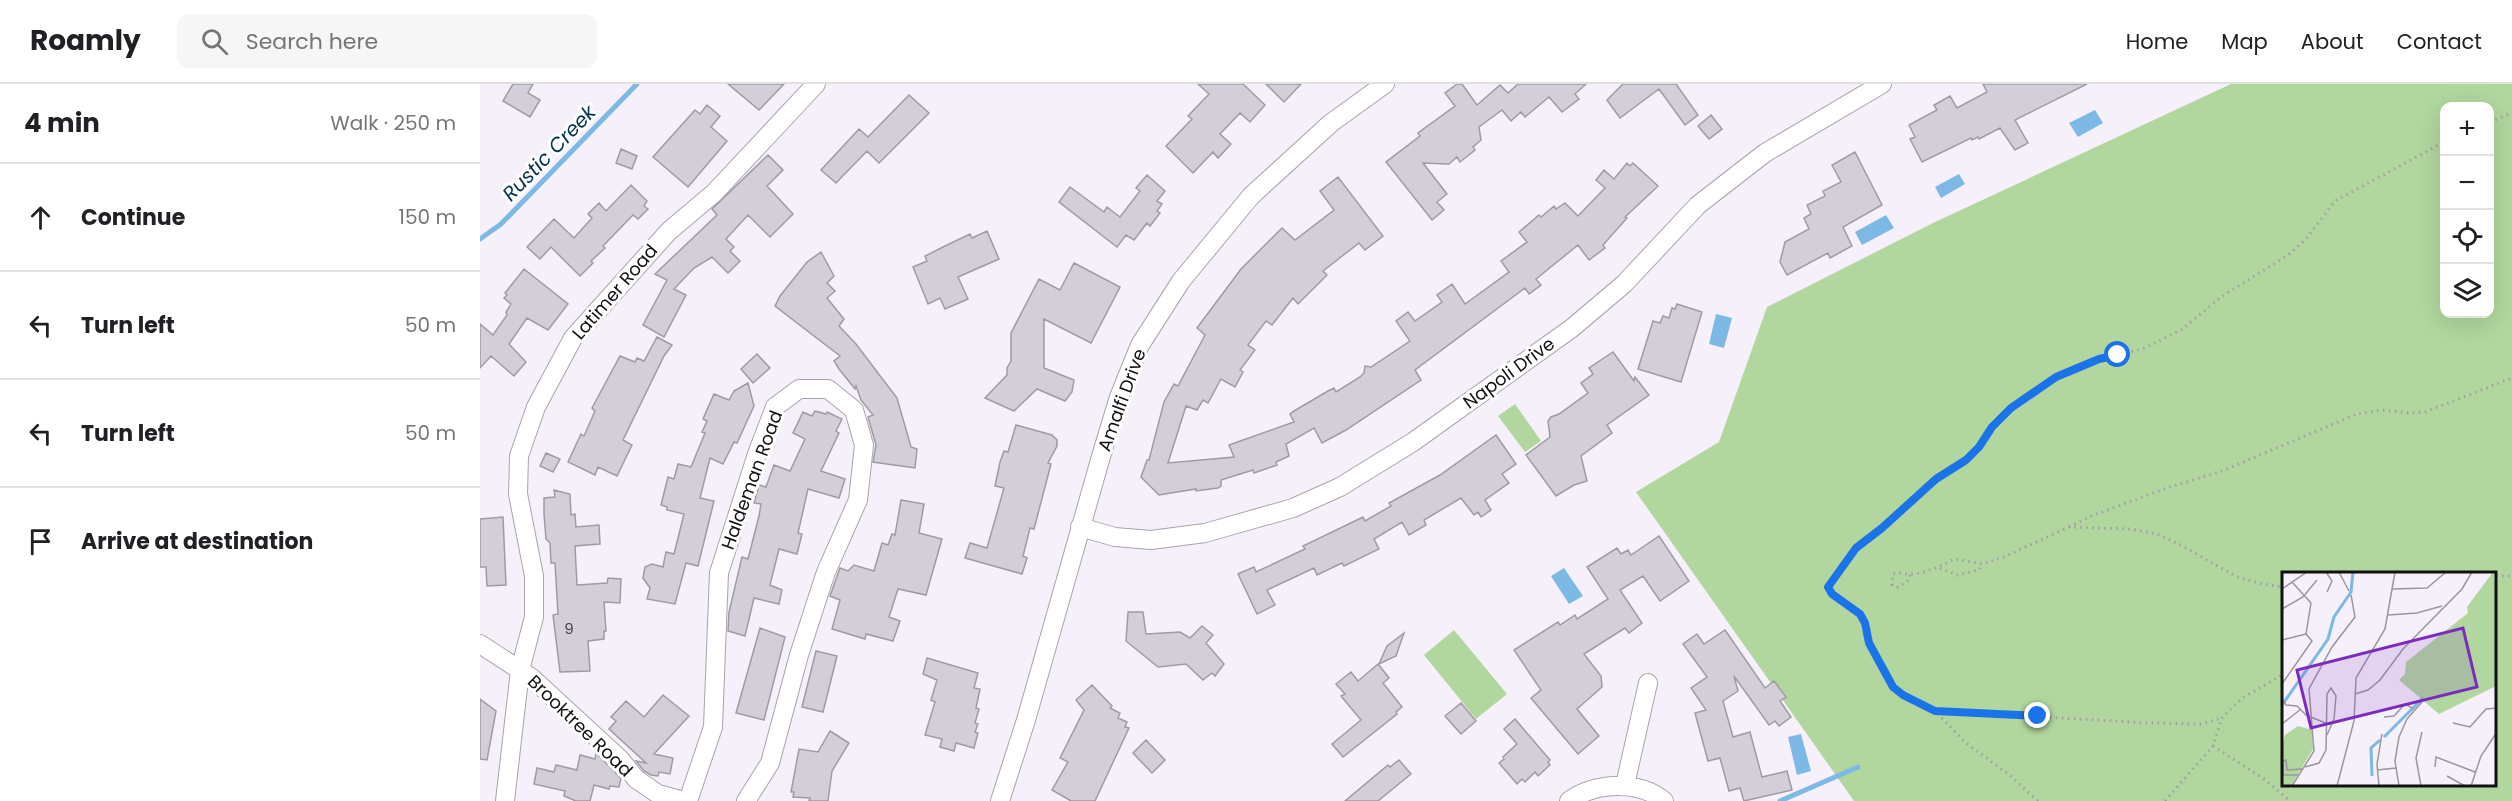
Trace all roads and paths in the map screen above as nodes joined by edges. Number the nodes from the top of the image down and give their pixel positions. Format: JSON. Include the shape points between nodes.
{"nodes":[{"id":1,"x":816,"y":84,"type":"edge"},
{"id":2,"x":1385,"y":84,"type":"edge"},
{"id":3,"x":1882,"y":84,"type":"edge"},
{"id":4,"x":2512,"y":113,"type":"edge"},
{"id":5,"x":2494,"y":120,"type":"edge"},
{"id":6,"x":2440,"y":145,"type":"edge"},
{"id":7,"x":2512,"y":378,"type":"edge"},
{"id":8,"x":1080,"y":527,"type":"junction"},
{"id":9,"x":2069,"y":527,"type":"junction"},
{"id":10,"x":1982,"y":564,"type":"junction"},
{"id":11,"x":1940,"y":568,"type":"junction"},
{"id":12,"x":1910,"y":575,"type":"junction"},
{"id":13,"x":2282,"y":587,"type":"edge"},
{"id":14,"x":480,"y":644,"type":"edge"},
{"id":15,"x":520,"y":670,"type":"junction"},
{"id":16,"x":2282,"y":675,"type":"edge"},
{"id":17,"x":1648,"y":683,"type":"dead end"},
{"id":18,"x":1935,"y":711,"type":"junction"},
{"id":19,"x":2222,"y":718,"type":"junction"},
{"id":20,"x":2212,"y":746,"type":"junction"},
{"id":21,"x":1625,"y":785,"type":"junction"},
{"id":22,"x":505,"y":801,"type":"edge"},
{"id":23,"x":683,"y":801,"type":"edge"},
{"id":24,"x":688,"y":801,"type":"edge"},
{"id":25,"x":746,"y":801,"type":"edge"},
{"id":26,"x":1000,"y":801,"type":"edge"},
{"id":27,"x":1569,"y":801,"type":"edge"},
{"id":28,"x":1664,"y":801,"type":"edge"},
{"id":29,"x":2038,"y":801,"type":"edge"},
{"id":30,"x":2165,"y":801,"type":"edge"},
{"id":31,"x":2290,"y":801,"type":"edge"}],
"edges":[{"from":1,"to":15,"type":"street","name":"Latimer Road","via":[[714,193],[669,231],[573,338],[536,407],[519,456],[518,494],[534,576],[534,617]]},
{"from":2,"to":8,"type":"street","name":"Amalfi Drive","via":[[1331,123],[1251,196],[1181,281],[1140,345]]},
{"from":3,"to":8,"type":"street","name":"Napoli Drive","via":[[1766,153],[1698,205],[1624,284],[1572,328],[1413,442],[1340,487],[1293,508],[1205,533],[1151,540],[1115,537]]},
{"from":4,"to":5,"type":"path"},
{"from":6,"to":18,"type":"path","via":[[2335,201],[2306,239],[2288,255],[2221,297],[2181,330],[2145,348],[2078,367],[2032,392],[1992,427],[1966,460],[1936,479],[1856,548],[1828,587],[1860,614],[1869,643],[1893,687]]},
{"from":7,"to":9,"type":"path","via":[[2425,412],[2382,410],[2357,414],[2222,471],[2144,496]]},
{"from":8,"to":26,"type":"street","name":"Amalfi Drive"},
{"from":9,"to":10,"type":"path"},
{"from":9,"to":13,"type":"path","via":[[2156,534],[2237,577]]},
{"from":10,"to":11,"type":"path","via":[[1955,559]]},
{"from":10,"to":11,"type":"path","via":[[1979,570],[1957,575]]},
{"from":11,"to":12,"type":"path"},
{"from":12,"to":12,"type":"path","via":[[1893,574],[1892,585],[1898,587]]},
{"from":14,"to":15,"type":"street","name":"Brooktree Road"},
{"from":15,"to":22,"type":"street","name":"Latimer Road"},
{"from":15,"to":23,"type":"street","name":"Brooktree Road","via":[[620,759],[636,779],[658,794]]},
{"from":16,"to":19,"type":"path","via":[[2242,698]]},
{"from":17,"to":21,"type":"street"},
{"from":18,"to":19,"type":"path","via":[[2150,723],[2201,724]]},
{"from":18,"to":29,"type":"path"},
{"from":19,"to":20,"type":"path"},
{"from":20,"to":30,"type":"path"},
{"from":20,"to":31,"type":"path"},
{"from":21,"to":27,"type":"street"},
{"from":21,"to":28,"type":"street"},
{"from":24,"to":25,"type":"street","name":"Haldeman Road","via":[[713,727],[719,573],[758,454],[775,407],[799,390],[828,389],[854,410],[864,445],[858,500],[826,572],[770,763]]}]}
